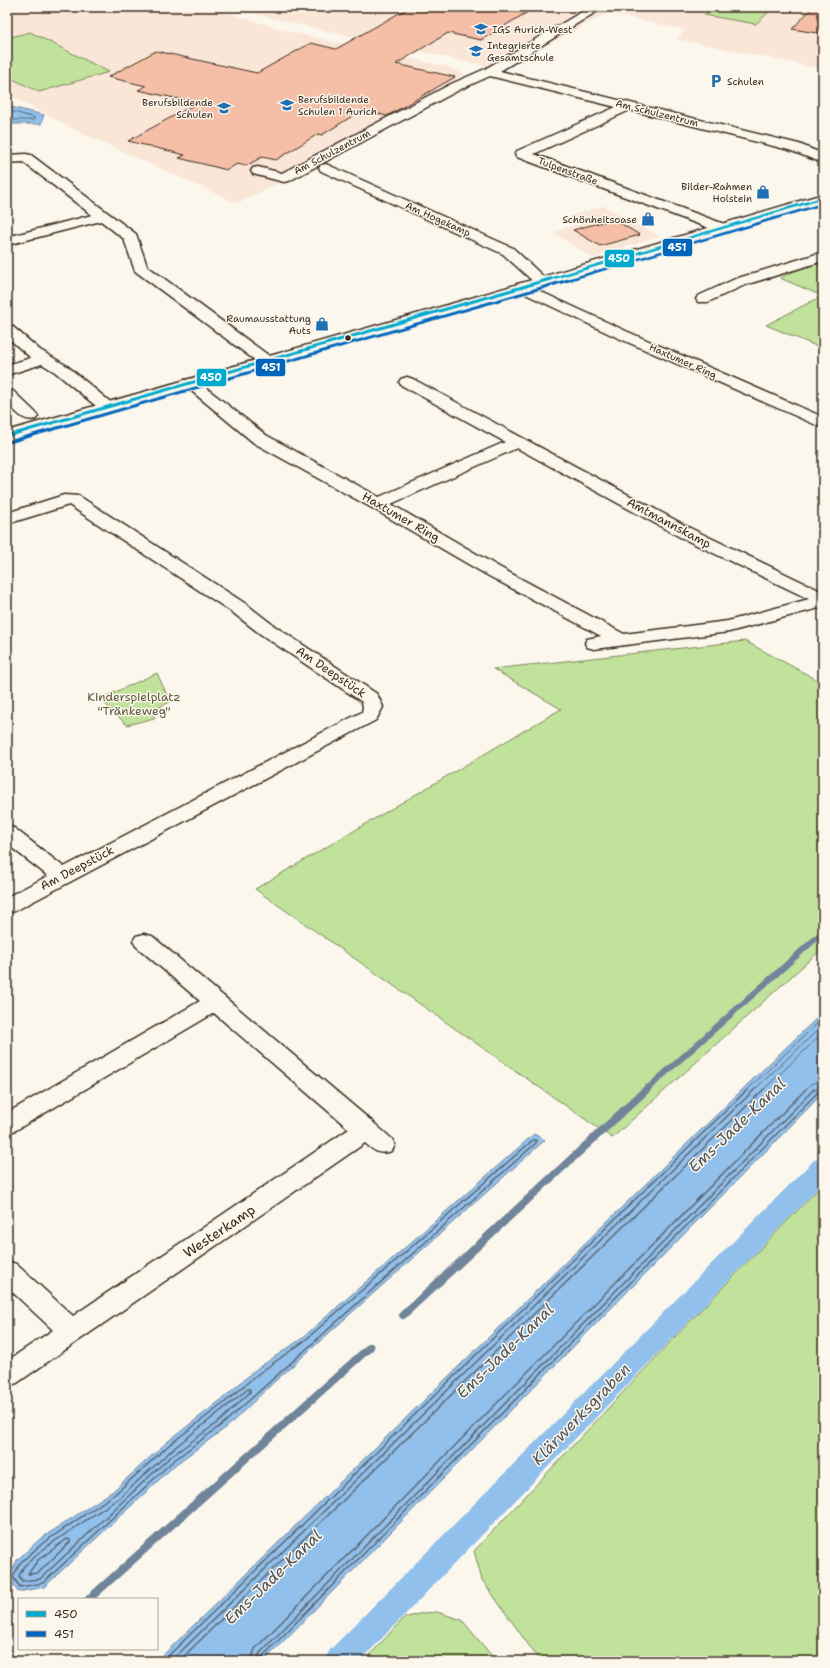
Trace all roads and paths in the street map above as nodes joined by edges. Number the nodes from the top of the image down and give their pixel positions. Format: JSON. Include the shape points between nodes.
{"nodes":[{"id":1,"x":598,"y":7,"type":"edge"},
{"id":2,"x":490,"y":72,"type":"junction"},
{"id":3,"x":628,"y":106,"type":"junction"},
{"id":4,"x":7,"y":158,"type":"edge"},
{"id":5,"x":823,"y":159,"type":"edge"},
{"id":6,"x":326,"y":168,"type":"dead end"},
{"id":7,"x":258,"y":171,"type":"dead end"},
{"id":8,"x":823,"y":198,"type":"edge"},
{"id":9,"x":103,"y":216,"type":"junction"},
{"id":10,"x":722,"y":228,"type":"junction"},
{"id":11,"x":7,"y":241,"type":"edge"},
{"id":12,"x":823,"y":256,"type":"edge"},
{"id":13,"x":542,"y":282,"type":"junction"},
{"id":14,"x":522,"y":287,"type":"junction"},
{"id":15,"x":703,"y":299,"type":"dead end"},
{"id":16,"x":7,"y":329,"type":"edge"},
{"id":17,"x":43,"y":359,"type":"junction"},
{"id":18,"x":266,"y":362,"type":"junction"},
{"id":19,"x":7,"y":370,"type":"edge"},
{"id":20,"x":407,"y":382,"type":"dead end"},
{"id":21,"x":190,"y":383,"type":"junction"},
{"id":22,"x":7,"y":394,"type":"edge"},
{"id":23,"x":7,"y":408,"type":"edge"},
{"id":24,"x":108,"y":408,"type":"junction"},
{"id":25,"x":30,"y":423,"type":"junction"},
{"id":26,"x":823,"y":423,"type":"edge"},
{"id":27,"x":7,"y":436,"type":"edge"},
{"id":28,"x":518,"y":442,"type":"junction"},
{"id":29,"x":378,"y":504,"type":"junction"},
{"id":30,"x":7,"y":519,"type":"edge"},
{"id":31,"x":823,"y":600,"type":"edge"},
{"id":32,"x":620,"y":639,"type":"junction"},
{"id":33,"x":594,"y":643,"type":"dead end"},
{"id":34,"x":7,"y":833,"type":"edge"},
{"id":35,"x":62,"y":876,"type":"junction"},
{"id":36,"x":7,"y":906,"type":"edge"},
{"id":37,"x":144,"y":941,"type":"dead end"},
{"id":38,"x":216,"y":1002,"type":"junction"},
{"id":39,"x":7,"y":1124,"type":"edge"},
{"id":40,"x":7,"y":1271,"type":"edge"},
{"id":41,"x":72,"y":1330,"type":"junction"},
{"id":42,"x":7,"y":1375,"type":"edge"}],
"edges":[{"from":1,"to":2,"type":"street","name":"Am Schulzentrum"},
{"from":2,"to":3,"type":"street","name":"Am Schulzentrum"},
{"from":2,"to":7,"type":"street","name":"Am Schulzentrum","via":[[455,87],[284,178]]},
{"from":3,"to":5,"type":"street","name":"Am Schulzentrum","via":[[794,147]]},
{"from":3,"to":10,"type":"street","name":"Tulpenstraße","via":[[522,154]]},
{"from":4,"to":9,"type":"street","via":[[26,158]]},
{"from":6,"to":13,"type":"street","name":"Am Hogekamp","via":[[508,251]]},
{"from":8,"to":10,"type":"main road"},
{"from":9,"to":11,"type":"street"},
{"from":9,"to":18,"type":"street","via":[[131,237],[140,268]]},
{"from":10,"to":13,"type":"main road"},
{"from":12,"to":15,"type":"street","via":[[740,282]]},
{"from":13,"to":14,"type":"main road"},
{"from":14,"to":18,"type":"main road"},
{"from":14,"to":26,"type":"street","name":"Haxtumer Ring","via":[[621,334]]},
{"from":16,"to":17,"type":"street"},
{"from":17,"to":19,"type":"street"},
{"from":17,"to":24,"type":"street","via":[[61,369]]},
{"from":18,"to":21,"type":"main road"},
{"from":20,"to":28,"type":"street","name":"Amtmannskamp"},
{"from":21,"to":24,"type":"main road"},
{"from":21,"to":29,"type":"street","name":"Haxtumer Ring","via":[[260,439]]},
{"from":22,"to":25,"type":"street"},
{"from":23,"to":25,"type":"street"},
{"from":24,"to":25,"type":"main road"},
{"from":25,"to":27,"type":"main road"},
{"from":28,"to":29,"type":"street"},
{"from":28,"to":31,"type":"street","name":"Amtmannskamp","via":[[686,533]]},
{"from":29,"to":32,"type":"street","name":"Haxtumer Ring","via":[[493,571]]},
{"from":30,"to":35,"type":"street","name":"Am Deepstück","via":[[64,500],[73,500],[239,608],[266,629],[370,698],[373,703],[369,716]]},
{"from":31,"to":32,"type":"street","via":[[729,626]]},
{"from":32,"to":33,"type":"street"},
{"from":34,"to":35,"type":"street"},
{"from":35,"to":36,"type":"street","name":"Am Deepstück"},
{"from":37,"to":38,"type":"street","name":"Westerkamp"},
{"from":38,"to":39,"type":"street"},
{"from":38,"to":41,"type":"street","name":"Westerkamp","via":[[375,1138]]},
{"from":40,"to":41,"type":"street"},
{"from":41,"to":42,"type":"street","name":"Westerkamp"}]}
